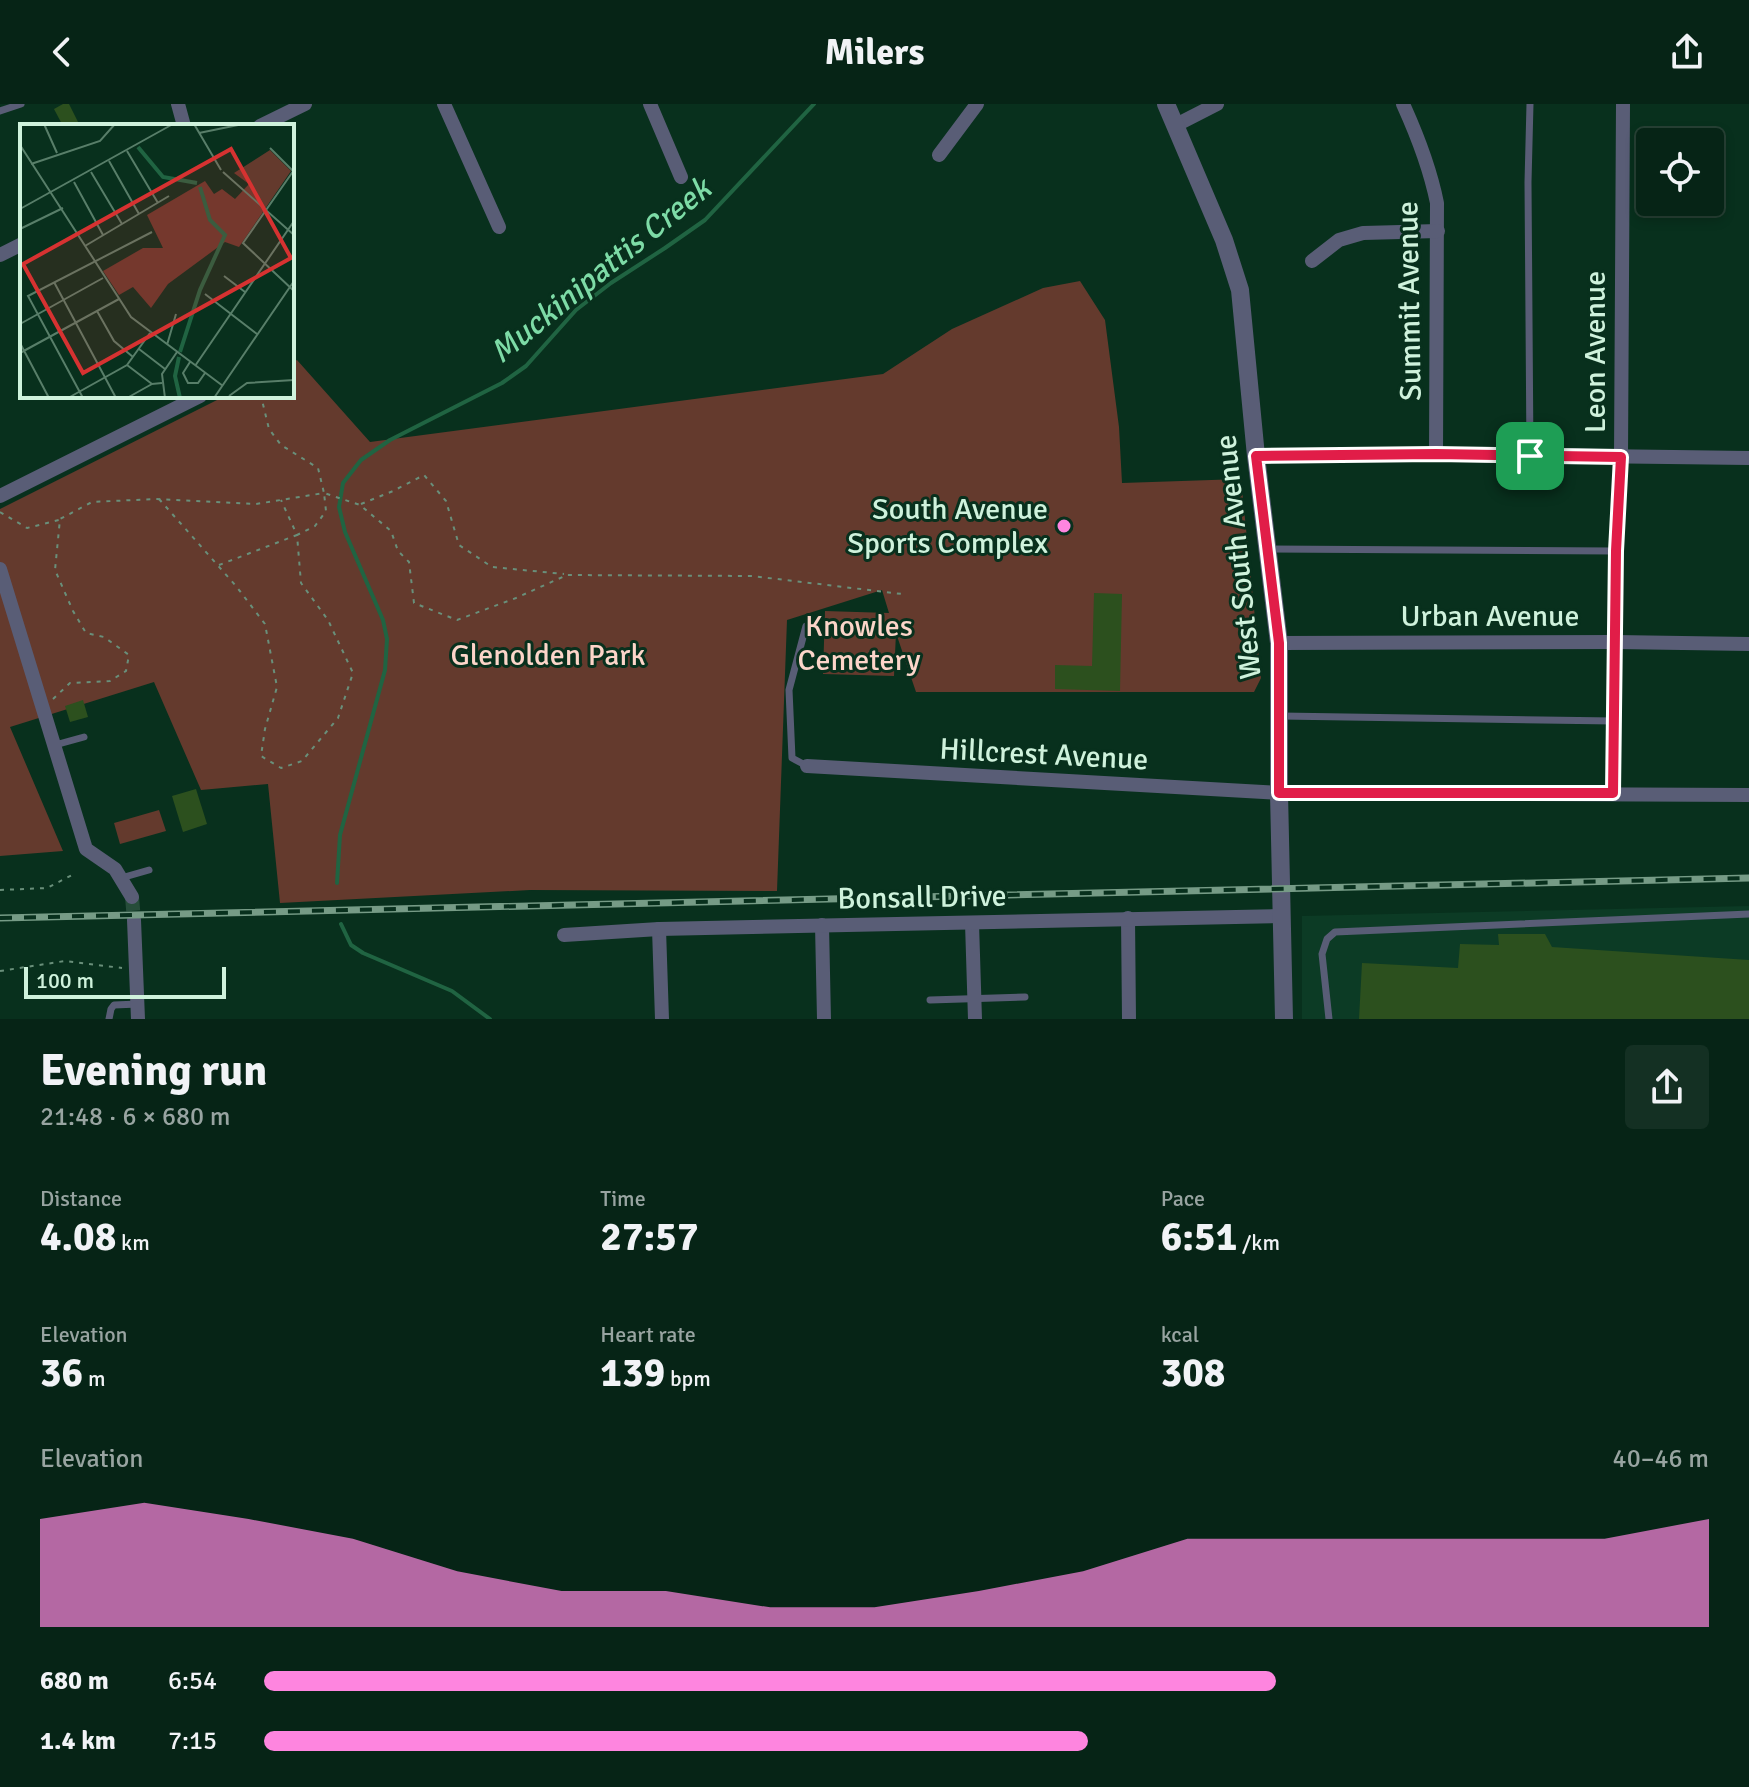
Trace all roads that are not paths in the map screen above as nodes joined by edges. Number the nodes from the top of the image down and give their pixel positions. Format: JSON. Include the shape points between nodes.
{"nodes":[{"id":1,"x":21,"y":104,"type":"edge"},
{"id":2,"x":178,"y":104,"type":"edge"},
{"id":3,"x":305,"y":104,"type":"edge"},
{"id":4,"x":444,"y":104,"type":"edge"},
{"id":5,"x":650,"y":104,"type":"edge"},
{"id":6,"x":977,"y":104,"type":"edge"},
{"id":7,"x":1166,"y":104,"type":"edge"},
{"id":8,"x":1217,"y":104,"type":"edge"},
{"id":9,"x":1403,"y":104,"type":"edge"},
{"id":10,"x":1530,"y":104,"type":"edge"},
{"id":11,"x":1623,"y":104,"type":"edge"},
{"id":12,"x":0,"y":111,"type":"edge"},
{"id":13,"x":183,"y":124,"type":"edge"},
{"id":14,"x":264,"y":124,"type":"edge"},
{"id":15,"x":1176,"y":125,"type":"junction"},
{"id":16,"x":939,"y":155,"type":"dead end"},
{"id":17,"x":681,"y":177,"type":"dead end"},
{"id":18,"x":499,"y":227,"type":"dead end"},
{"id":19,"x":1438,"y":231,"type":"junction"},
{"id":20,"x":20,"y":245,"type":"edge"},
{"id":21,"x":0,"y":255,"type":"edge"},
{"id":22,"x":1312,"y":261,"type":"dead end"},
{"id":23,"x":196,"y":398,"type":"edge"},
{"id":24,"x":1436,"y":454,"type":"junction"},
{"id":25,"x":1256,"y":456,"type":"junction"},
{"id":26,"x":1530,"y":456,"type":"junction"},
{"id":27,"x":1621,"y":457,"type":"junction"},
{"id":28,"x":1749,"y":458,"type":"edge"},
{"id":29,"x":0,"y":496,"type":"edge"},
{"id":30,"x":1268,"y":549,"type":"junction"},
{"id":31,"x":1616,"y":551,"type":"junction"},
{"id":32,"x":0,"y":569,"type":"edge"},
{"id":33,"x":806,"y":626,"type":"dead end"},
{"id":34,"x":1616,"y":642,"type":"junction"},
{"id":35,"x":1279,"y":643,"type":"junction"},
{"id":36,"x":1749,"y":644,"type":"edge"},
{"id":37,"x":1279,"y":716,"type":"junction"},
{"id":38,"x":1614,"y":721,"type":"junction"},
{"id":39,"x":84,"y":737,"type":"dead end"},
{"id":40,"x":55,"y":745,"type":"junction"},
{"id":41,"x":807,"y":766,"type":"joint"},
{"id":42,"x":1279,"y":793,"type":"junction"},
{"id":43,"x":1613,"y":793,"type":"junction"},
{"id":44,"x":1749,"y":795,"type":"edge"},
{"id":45,"x":149,"y":870,"type":"dead end"},
{"id":46,"x":121,"y":878,"type":"junction"},
{"id":47,"x":132,"y":897,"type":"tunnel mouth"},
{"id":48,"x":1749,"y":914,"type":"edge"},
{"id":49,"x":1282,"y":916,"type":"junction"},
{"id":50,"x":1128,"y":918,"type":"junction"},
{"id":51,"x":134,"y":920,"type":"tunnel mouth"},
{"id":52,"x":972,"y":923,"type":"junction"},
{"id":53,"x":822,"y":925,"type":"junction"},
{"id":54,"x":659,"y":929,"type":"junction"},
{"id":55,"x":564,"y":935,"type":"dead end"},
{"id":56,"x":1025,"y":997,"type":"dead end"},
{"id":57,"x":974,"y":998,"type":"junction"},
{"id":58,"x":930,"y":1000,"type":"dead end"},
{"id":59,"x":138,"y":1012,"type":"edge"},
{"id":60,"x":109,"y":1019,"type":"edge"},
{"id":61,"x":662,"y":1019,"type":"edge"},
{"id":62,"x":824,"y":1019,"type":"edge"},
{"id":63,"x":975,"y":1019,"type":"edge"},
{"id":64,"x":1129,"y":1019,"type":"edge"},
{"id":65,"x":1284,"y":1019,"type":"edge"},
{"id":66,"x":1329,"y":1019,"type":"edge"}],
"edges":[{"from":1,"to":12,"type":"lane"},
{"from":2,"to":13,"type":"street"},
{"from":3,"to":14,"type":"street"},
{"from":4,"to":18,"type":"street"},
{"from":5,"to":17,"type":"street"},
{"from":6,"to":16,"type":"street"},
{"from":7,"to":15,"type":"street","name":"West South Avenue"},
{"from":8,"to":15,"type":"street"},
{"from":9,"to":19,"type":"street","name":"Summit Avenue","via":[[1432,176]]},
{"from":10,"to":26,"type":"lane"},
{"from":11,"to":27,"type":"street","name":"Leon Avenue"},
{"from":15,"to":25,"type":"street","name":"West South Avenue","via":[[1240,290]]},
{"from":19,"to":22,"type":"street","via":[[1363,233],[1339,240]]},
{"from":19,"to":24,"type":"street","name":"Summit Avenue"},
{"from":20,"to":21,"type":"street"},
{"from":23,"to":29,"type":"street"},
{"from":24,"to":25,"type":"street"},
{"from":24,"to":26,"type":"street"},
{"from":25,"to":30,"type":"street","name":"West South Avenue"},
{"from":26,"to":27,"type":"street"},
{"from":27,"to":28,"type":"street"},
{"from":27,"to":31,"type":"street","name":"Leon Avenue"},
{"from":30,"to":31,"type":"lane"},
{"from":30,"to":35,"type":"street","name":"West South Avenue"},
{"from":31,"to":34,"type":"street","name":"Leon Avenue"},
{"from":32,"to":40,"type":"street"},
{"from":33,"to":41,"type":"lane","via":[[789,690],[792,758]]},
{"from":34,"to":35,"type":"street","name":"Urban Avenue"},
{"from":34,"to":36,"type":"street","name":"Urban Avenue"},
{"from":34,"to":38,"type":"street","name":"Leon Avenue"},
{"from":35,"to":37,"type":"street","name":"West South Avenue"},
{"from":37,"to":38,"type":"lane"},
{"from":37,"to":42,"type":"street","name":"West South Avenue"},
{"from":38,"to":43,"type":"street","name":"Leon Avenue"},
{"from":39,"to":40,"type":"lane"},
{"from":40,"to":46,"type":"street","via":[[86,849]]},
{"from":41,"to":42,"type":"street","name":"Hillcrest Avenue"},
{"from":42,"to":43,"type":"street","name":"Hillcrest Avenue"},
{"from":42,"to":49,"type":"street","name":"West South Avenue"},
{"from":43,"to":44,"type":"street","name":"Hillcrest Avenue"},
{"from":45,"to":46,"type":"lane"},
{"from":46,"to":47,"type":"street"},
{"from":48,"to":66,"type":"lane","via":[[1335,932],[1322,954]]},
{"from":49,"to":50,"type":"street","name":"Bonsall Drive"},
{"from":49,"to":65,"type":"street","name":"West South Avenue"},
{"from":50,"to":52,"type":"street","name":"Bonsall Drive"},
{"from":50,"to":64,"type":"street"},
{"from":51,"to":59,"type":"street"},
{"from":52,"to":53,"type":"street","name":"Bonsall Drive"},
{"from":52,"to":57,"type":"street"},
{"from":53,"to":54,"type":"street","name":"Bonsall Drive"},
{"from":53,"to":62,"type":"street"},
{"from":54,"to":55,"type":"street","name":"Bonsall Drive"},
{"from":54,"to":61,"type":"street"},
{"from":56,"to":57,"type":"lane"},
{"from":57,"to":58,"type":"lane"},
{"from":57,"to":63,"type":"street"},
{"from":59,"to":60,"type":"lane","via":[[114,1005]]}]}
